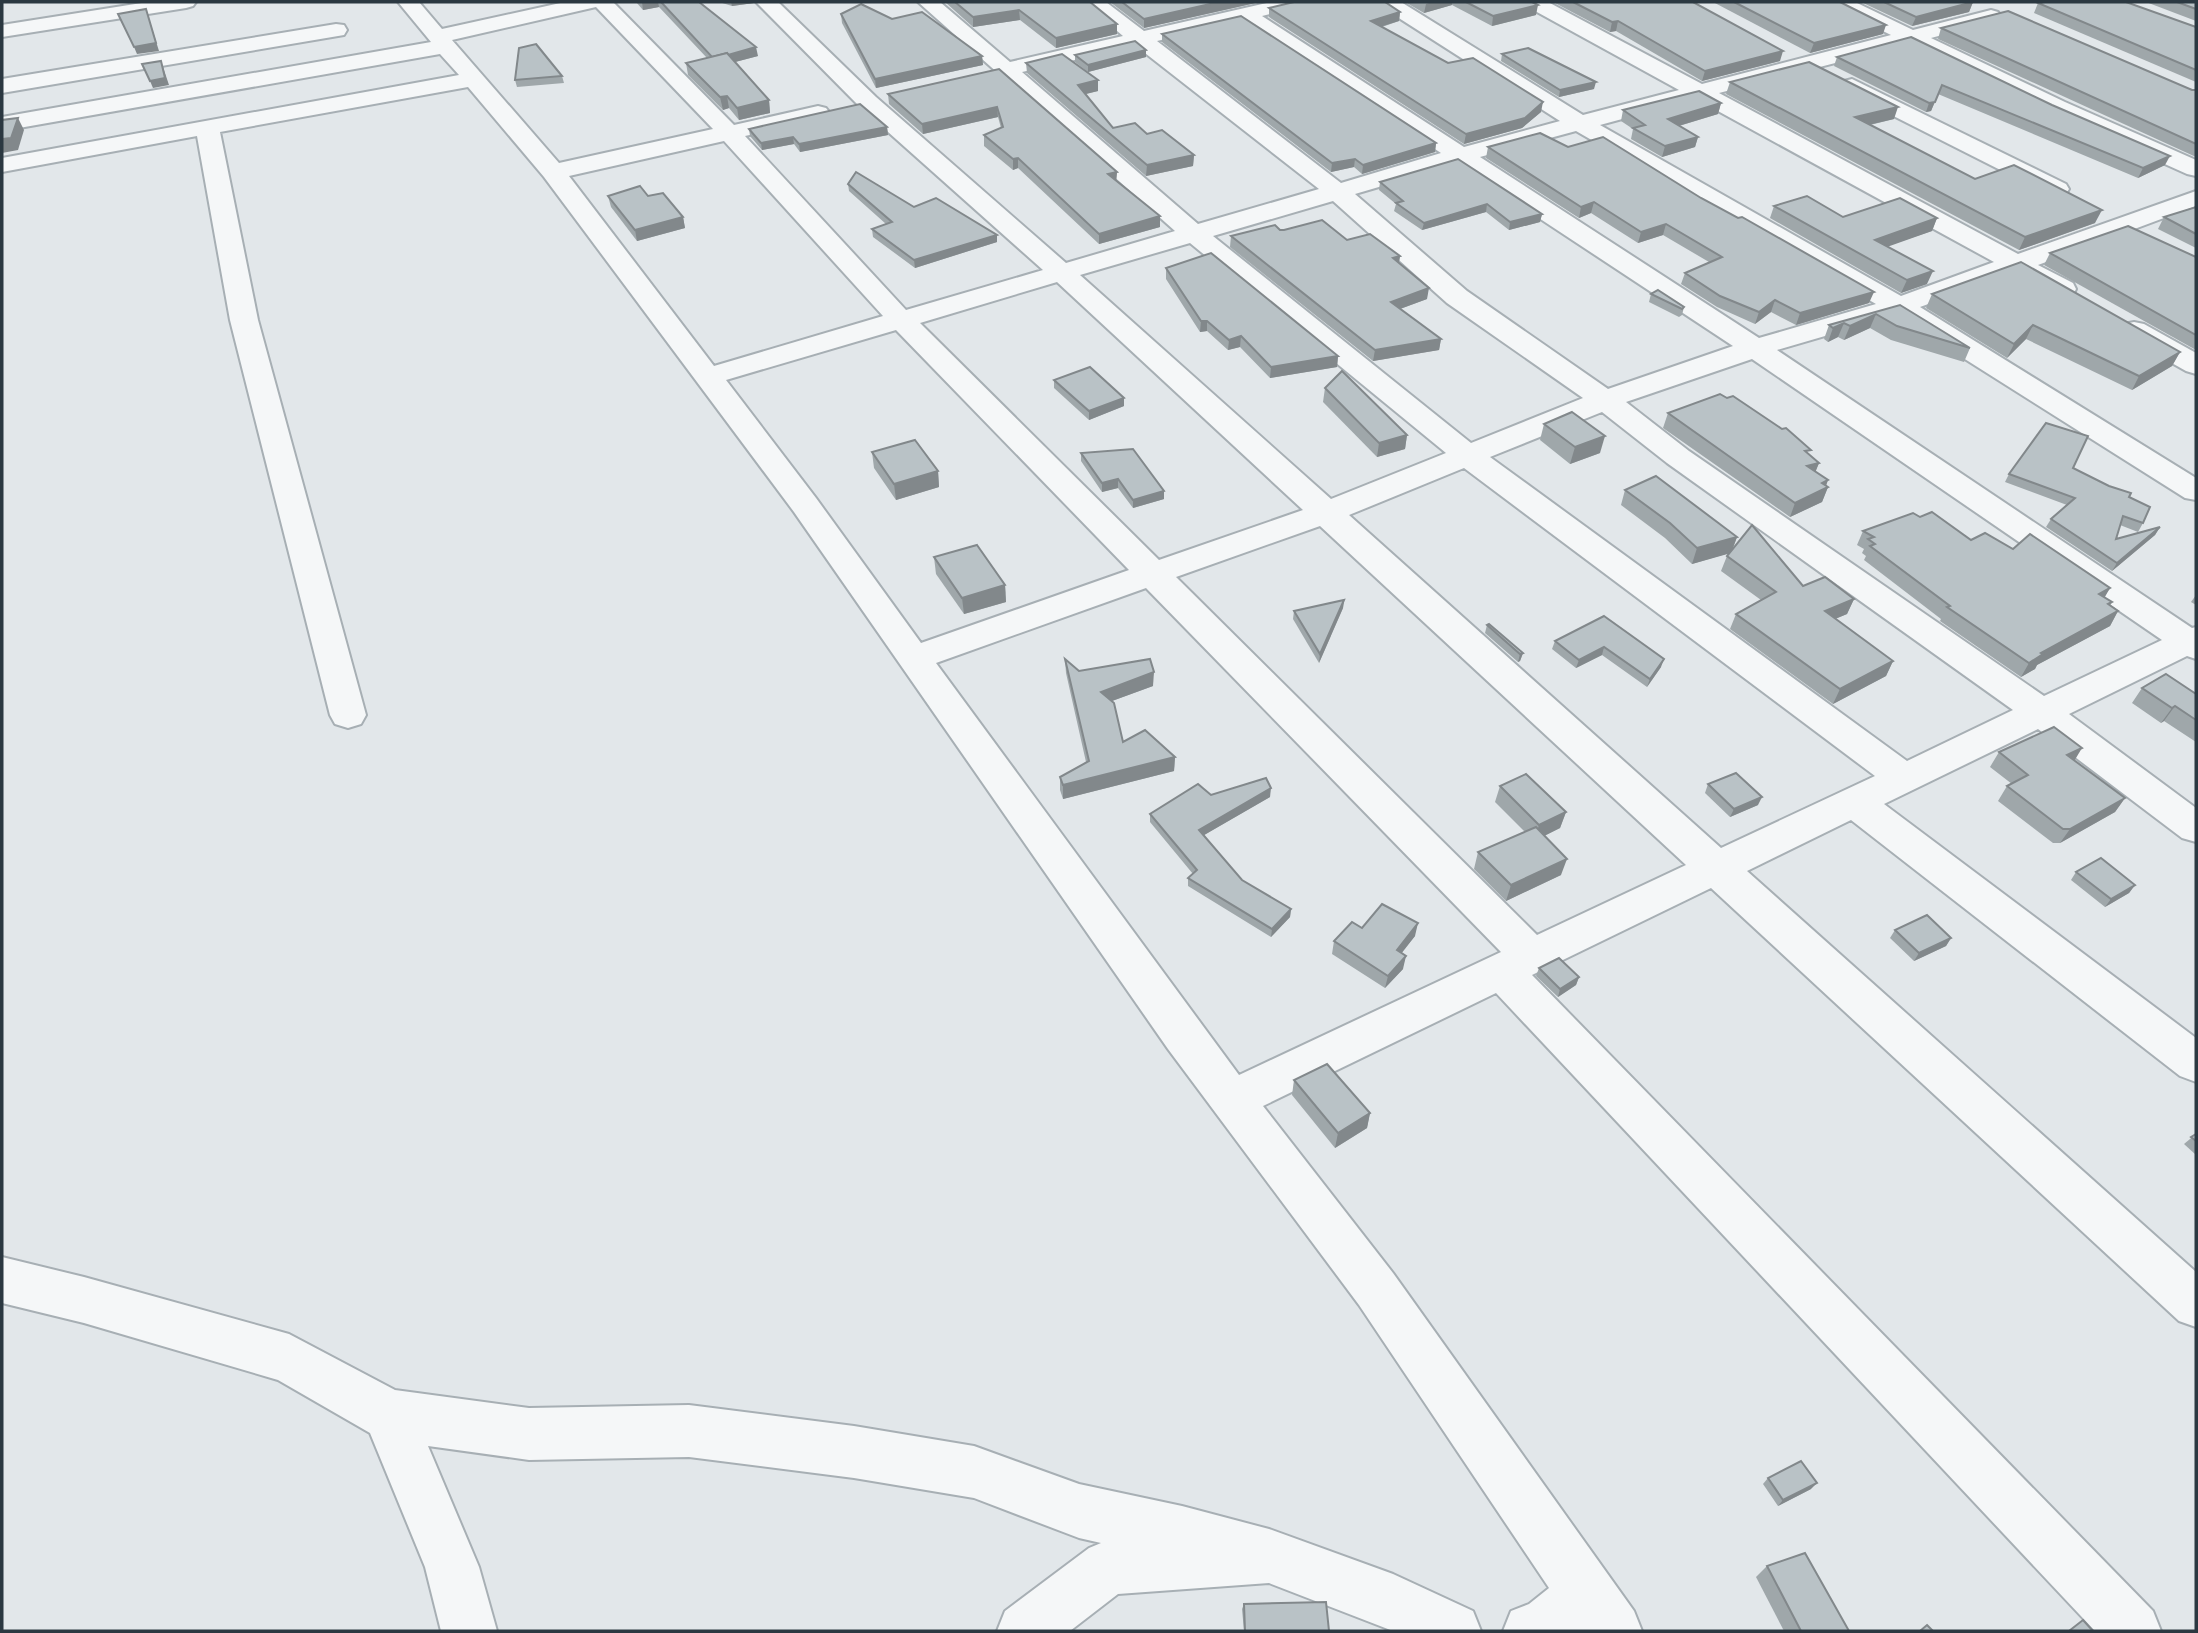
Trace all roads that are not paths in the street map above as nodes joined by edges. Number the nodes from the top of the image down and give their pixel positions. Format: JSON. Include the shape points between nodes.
{"nodes":[{"id":1,"x":186,"y":2,"type":"edge"},
{"id":2,"x":408,"y":2,"type":"edge"},
{"id":3,"x":592,"y":2,"type":"edge"},
{"id":4,"x":602,"y":2,"type":"edge"},
{"id":5,"x":766,"y":2,"type":"edge"},
{"id":6,"x":928,"y":2,"type":"edge"},
{"id":7,"x":1093,"y":2,"type":"edge"},
{"id":8,"x":1297,"y":2,"type":"edge"},
{"id":9,"x":1387,"y":2,"type":"edge"},
{"id":10,"x":1533,"y":2,"type":"edge"},
{"id":11,"x":1839,"y":2,"type":"edge"},
{"id":12,"x":1984,"y":2,"type":"edge"},
{"id":13,"x":1248,"y":9,"type":"edge"},
{"id":14,"x":336,"y":30,"type":"dead end"},
{"id":15,"x":2,"y":31,"type":"edge"},
{"id":16,"x":1143,"y":38,"type":"junction"},
{"id":17,"x":1913,"y":38,"type":"junction"},
{"id":18,"x":443,"y":41,"type":"junction"},
{"id":19,"x":1777,"y":48,"type":"edge"},
{"id":20,"x":1810,"y":64,"type":"junction"},
{"id":21,"x":992,"y":73,"type":"junction"},
{"id":22,"x":474,"y":79,"type":"junction"},
{"id":23,"x":2,"y":86,"type":"edge"},
{"id":24,"x":1699,"y":93,"type":"junction"},
{"id":25,"x":881,"y":99,"type":"junction"},
{"id":26,"x":1580,"y":123,"type":"junction"},
{"id":27,"x":2,"y":124,"type":"edge"},
{"id":28,"x":207,"y":127,"type":"junction"},
{"id":29,"x":729,"y":133,"type":"junction"},
{"id":30,"x":1462,"y":155,"type":"junction"},
{"id":31,"x":2,"y":165,"type":"edge"},
{"id":32,"x":2196,"y":169,"type":"edge"},
{"id":33,"x":553,"y":173,"type":"junction"},
{"id":34,"x":1338,"y":192,"type":"junction"},
{"id":35,"x":2196,"y":198,"type":"edge"},
{"id":36,"x":2077,"y":199,"type":"edge"},
{"id":37,"x":1194,"y":234,"type":"junction"},
{"id":38,"x":2017,"y":263,"type":"junction"},
{"id":39,"x":1062,"y":273,"type":"junction"},
{"id":40,"x":2088,"y":304,"type":"edge"},
{"id":41,"x":1899,"y":306,"type":"junction"},
{"id":42,"x":2112,"y":317,"type":"edge"},
{"id":43,"x":901,"y":320,"type":"junction"},
{"id":44,"x":1755,"y":348,"type":"junction"},
{"id":45,"x":2196,"y":365,"type":"edge"},
{"id":46,"x":710,"y":376,"type":"junction"},
{"id":47,"x":1605,"y":400,"type":"junction"},
{"id":48,"x":1467,"y":455,"type":"junction"},
{"id":49,"x":2196,"y":491,"type":"edge"},
{"id":50,"x":1325,"y":513,"type":"junction"},
{"id":51,"x":1152,"y":574,"type":"junction"},
{"id":52,"x":2194,"y":642,"type":"edge"},
{"id":53,"x":914,"y":658,"type":"junction"},
{"id":54,"x":2041,"y":712,"type":"junction"},
{"id":55,"x":348,"y":715,"type":"dead end"},
{"id":56,"x":1904,"y":778,"type":"junction"},
{"id":57,"x":1854,"y":802,"type":"junction"},
{"id":58,"x":2196,"y":828,"type":"edge"},
{"id":59,"x":1715,"y":868,"type":"junction"},
{"id":60,"x":1516,"y":964,"type":"junction"},
{"id":61,"x":2196,"y":1063,"type":"edge"},
{"id":62,"x":1232,"y":1100,"type":"junction"},
{"id":63,"x":2,"y":1280,"type":"edge"},
{"id":64,"x":2196,"y":1304,"type":"edge"},
{"id":65,"x":389,"y":1415,"type":"junction"},
{"id":66,"x":1269,"y":1556,"type":"junction"},
{"id":67,"x":1600,"y":1613,"type":"edge"},
{"id":68,"x":468,"y":1631,"type":"edge"},
{"id":69,"x":1025,"y":1631,"type":"edge"},
{"id":70,"x":1452,"y":1631,"type":"edge"},
{"id":71,"x":1531,"y":1631,"type":"edge"},
{"id":72,"x":2133,"y":1631,"type":"edge"}],
"edges":[{"from":1,"to":15,"type":"street"},
{"from":2,"to":18,"type":"street"},
{"from":3,"to":18,"type":"street"},
{"from":4,"to":29,"type":"street"},
{"from":5,"to":25,"type":"street"},
{"from":6,"to":21,"type":"street"},
{"from":7,"to":16,"type":"street"},
{"from":8,"to":13,"type":"street"},
{"from":9,"to":26,"type":"street"},
{"from":10,"to":24,"type":"street"},
{"from":11,"to":17,"type":"street"},
{"from":12,"to":17,"type":"street","via":[[2007,11]]},
{"from":13,"to":16,"type":"street"},
{"from":13,"to":30,"type":"street"},
{"from":14,"to":23,"type":"street"},
{"from":16,"to":21,"type":"street"},
{"from":16,"to":34,"type":"street"},
{"from":17,"to":20,"type":"street"},
{"from":17,"to":32,"type":"street"},
{"from":18,"to":22,"type":"street"},
{"from":18,"to":27,"type":"street"},
{"from":19,"to":20,"type":"street"},
{"from":20,"to":24,"type":"street"},
{"from":20,"to":36,"type":"street"},
{"from":21,"to":37,"type":"street"},
{"from":22,"to":28,"type":"street"},
{"from":22,"to":33,"type":"street"},
{"from":24,"to":26,"type":"street"},
{"from":24,"to":38,"type":"street"},
{"from":25,"to":29,"type":"street"},
{"from":25,"to":39,"type":"street"},
{"from":26,"to":30,"type":"street"},
{"from":26,"to":41,"type":"street"},
{"from":28,"to":31,"type":"street"},
{"from":28,"to":55,"type":"street","via":[[244,320]]},
{"from":29,"to":33,"type":"street"},
{"from":29,"to":43,"type":"street"},
{"from":30,"to":34,"type":"street"},
{"from":30,"to":44,"type":"street"},
{"from":33,"to":46,"type":"street"},
{"from":34,"to":37,"type":"street"},
{"from":34,"to":47,"type":"street","via":[[1458,297]]},
{"from":35,"to":38,"type":"street"},
{"from":37,"to":39,"type":"street"},
{"from":37,"to":48,"type":"street"},
{"from":38,"to":40,"type":"street"},
{"from":38,"to":41,"type":"street"},
{"from":39,"to":43,"type":"street"},
{"from":39,"to":50,"type":"street"},
{"from":41,"to":44,"type":"street"},
{"from":41,"to":49,"type":"street"},
{"from":42,"to":45,"type":"street"},
{"from":43,"to":46,"type":"street"},
{"from":43,"to":51,"type":"street"},
{"from":44,"to":47,"type":"street"},
{"from":44,"to":52,"type":"street"},
{"from":46,"to":53,"type":"street"},
{"from":47,"to":48,"type":"street"},
{"from":47,"to":54,"type":"street","via":[[1678,457]]},
{"from":48,"to":50,"type":"street"},
{"from":48,"to":56,"type":"street"},
{"from":50,"to":51,"type":"street"},
{"from":50,"to":59,"type":"street"},
{"from":51,"to":53,"type":"street"},
{"from":51,"to":60,"type":"street"},
{"from":52,"to":54,"type":"street"},
{"from":53,"to":62,"type":"street"},
{"from":54,"to":56,"type":"street"},
{"from":54,"to":58,"type":"street"},
{"from":56,"to":57,"type":"street"},
{"from":57,"to":59,"type":"street"},
{"from":57,"to":61,"type":"street"},
{"from":59,"to":60,"type":"street"},
{"from":59,"to":64,"type":"street"},
{"from":60,"to":62,"type":"street"},
{"from":60,"to":72,"type":"street"},
{"from":62,"to":67,"type":"street","via":[[1376,1289]]},
{"from":63,"to":65,"type":"street","via":[[289,1359]]},
{"from":65,"to":66,"type":"street","via":[[529,1434],[689,1431],[854,1452],[974,1472],[1079,1511]]},
{"from":65,"to":68,"type":"street","via":[[452,1567]]},
{"from":66,"to":69,"type":"street","via":[[1108,1567]]},
{"from":66,"to":70,"type":"street","via":[[1393,1602]]},
{"from":67,"to":71,"type":"street"}]}
